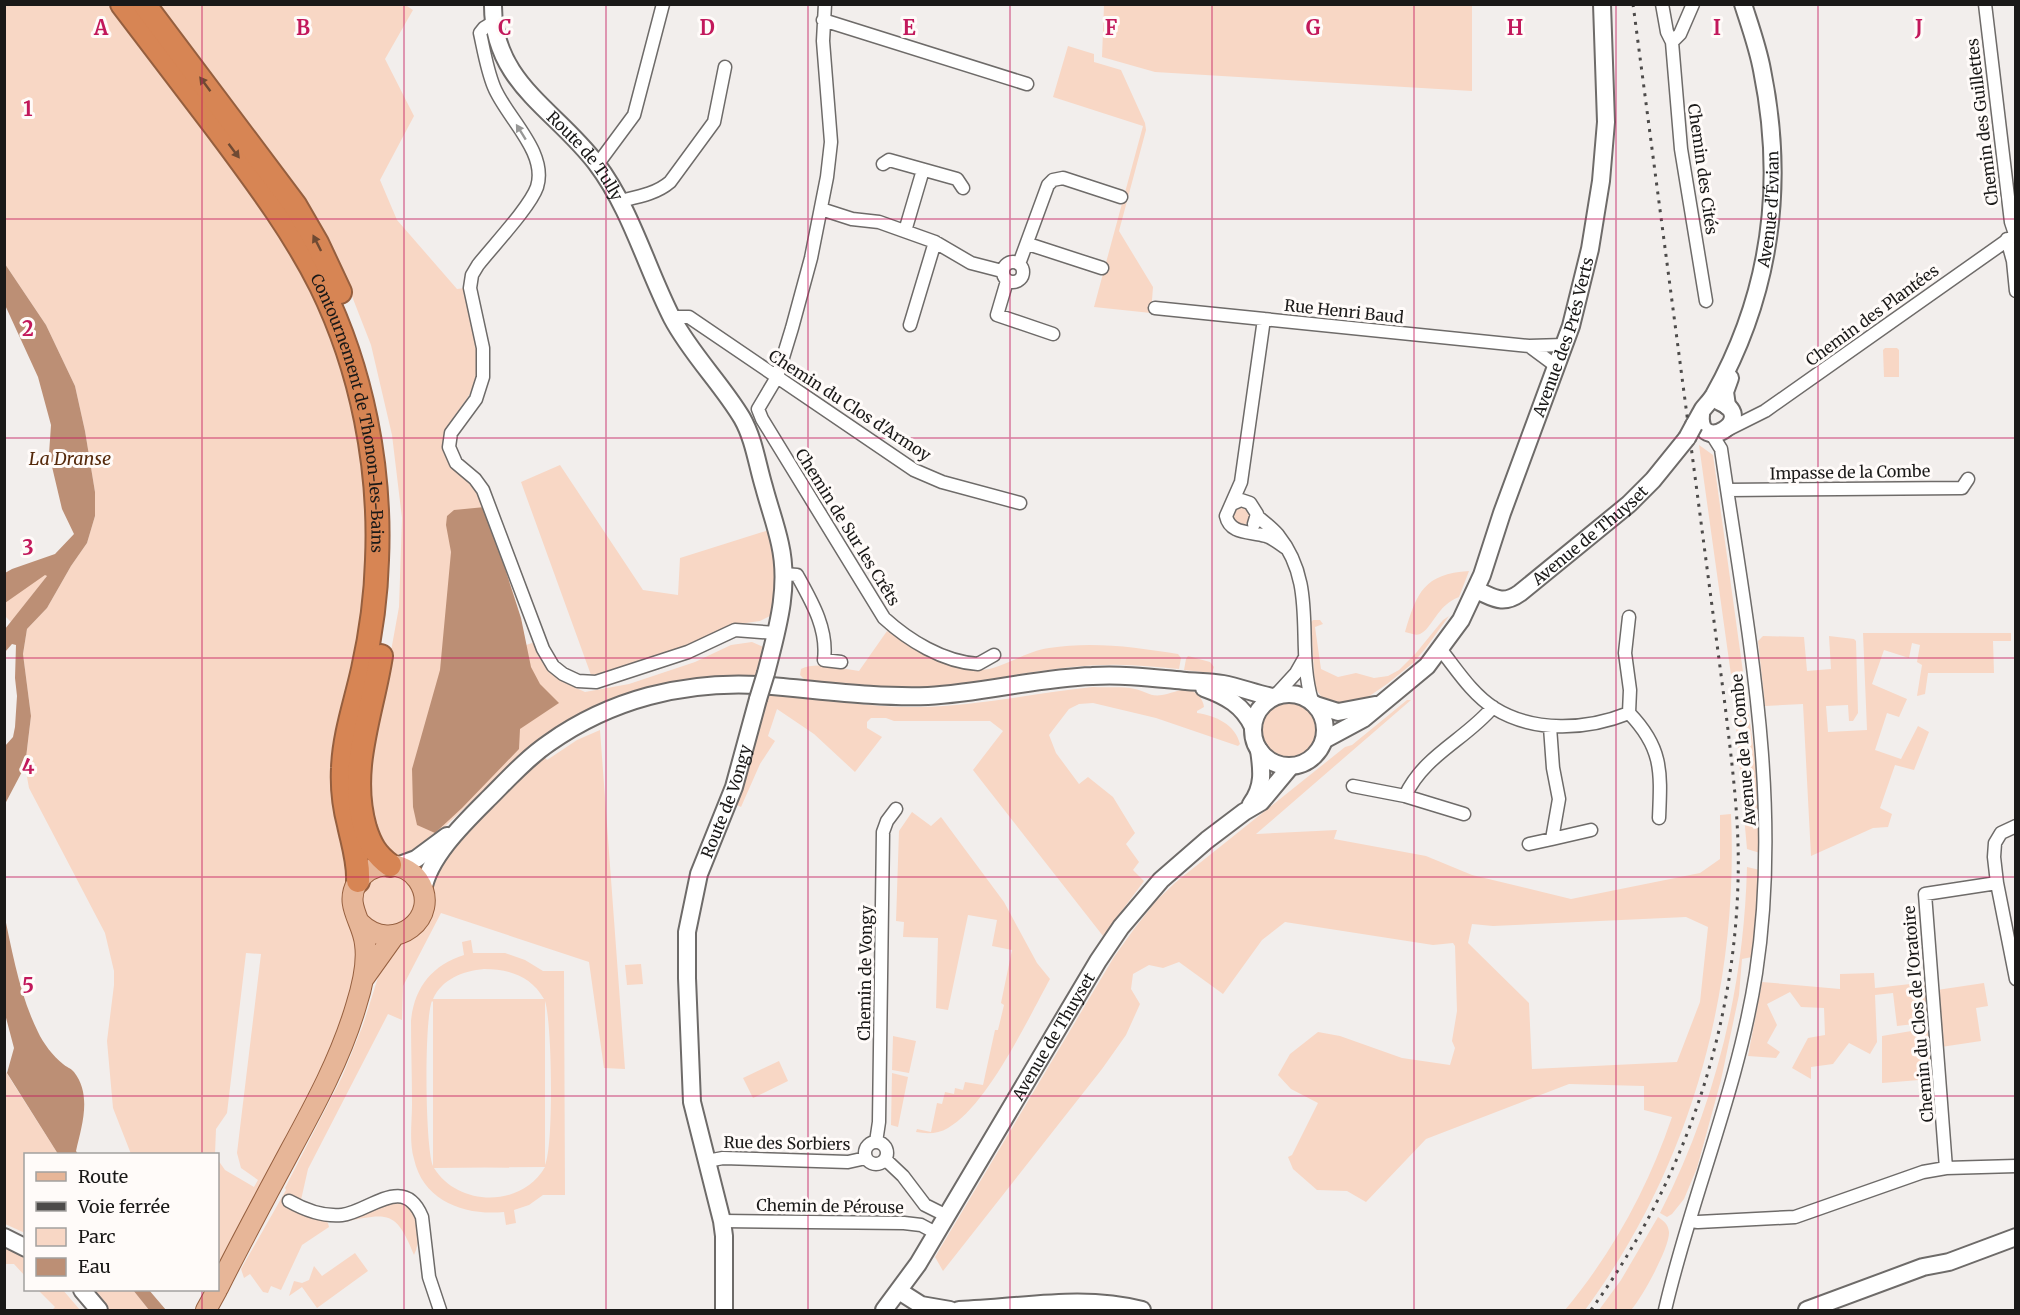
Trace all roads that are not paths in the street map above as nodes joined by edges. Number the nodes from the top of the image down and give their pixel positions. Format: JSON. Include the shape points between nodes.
{"nodes":[{"id":1,"x":122,"y":4,"type":"edge"},
{"id":2,"x":144,"y":4,"type":"edge"},
{"id":3,"x":494,"y":4,"type":"edge"},
{"id":4,"x":663,"y":4,"type":"edge"},
{"id":5,"x":825,"y":4,"type":"edge"},
{"id":6,"x":1602,"y":4,"type":"edge"},
{"id":7,"x":1662,"y":4,"type":"edge"},
{"id":8,"x":1693,"y":4,"type":"edge"},
{"id":9,"x":1743,"y":4,"type":"edge"},
{"id":10,"x":1752,"y":4,"type":"edge"},
{"id":11,"x":1985,"y":4,"type":"edge"},
{"id":12,"x":823,"y":20,"type":"junction"},
{"id":13,"x":494,"y":22,"type":"junction"},
{"id":14,"x":1672,"y":42,"type":"junction"},
{"id":15,"x":725,"y":67,"type":"dead end"},
{"id":16,"x":1027,"y":84,"type":"dead end"},
{"id":17,"x":882,"y":164,"type":"dead end"},
{"id":18,"x":597,"y":165,"type":"junction"},
{"id":19,"x":923,"y":170,"type":"junction"},
{"id":20,"x":963,"y":188,"type":"dead end"},
{"id":21,"x":1121,"y":197,"type":"dead end"},
{"id":22,"x":620,"y":201,"type":"junction"},
{"id":23,"x":821,"y":209,"type":"junction"},
{"id":24,"x":905,"y":231,"type":"junction"},
{"id":25,"x":2012,"y":236,"type":"edge"},
{"id":26,"x":935,"y":242,"type":"junction"},
{"id":27,"x":1028,"y":244,"type":"junction"},
{"id":28,"x":1102,"y":268,"type":"dead end"},
{"id":29,"x":2015,"y":273,"type":"edge"},
{"id":30,"x":1005,"y":276,"type":"junction"},
{"id":31,"x":2016,"y":291,"type":"edge"},
{"id":32,"x":1706,"y":301,"type":"dead end"},
{"id":33,"x":1155,"y":308,"type":"dead end"},
{"id":34,"x":672,"y":317,"type":"junction"},
{"id":35,"x":1264,"y":319,"type":"junction"},
{"id":36,"x":910,"y":325,"type":"dead end"},
{"id":37,"x":1053,"y":334,"type":"dead end"},
{"id":38,"x":1564,"y":345,"type":"junction"},
{"id":39,"x":1529,"y":346,"type":"junction"},
{"id":40,"x":1556,"y":366,"type":"junction"},
{"id":41,"x":777,"y":377,"type":"junction"},
{"id":42,"x":1729,"y":409,"type":"junction"},
{"id":43,"x":1748,"y":421,"type":"junction"},
{"id":44,"x":1704,"y":428,"type":"junction"},
{"id":45,"x":1968,"y":479,"type":"dead end"},
{"id":46,"x":1241,"y":482,"type":"junction"},
{"id":47,"x":1727,"y":490,"type":"junction"},
{"id":48,"x":1020,"y":502,"type":"dead end"},
{"id":49,"x":1248,"y":502,"type":"junction"},
{"id":50,"x":1232,"y":504,"type":"junction"},
{"id":51,"x":1257,"y":516,"type":"junction"},
{"id":52,"x":1245,"y":531,"type":"junction"},
{"id":53,"x":1286,"y":548,"type":"junction"},
{"id":54,"x":784,"y":574,"type":"junction"},
{"id":55,"x":1476,"y":590,"type":"junction"},
{"id":56,"x":1629,"y":617,"type":"dead end"},
{"id":57,"x":776,"y":633,"type":"junction"},
{"id":58,"x":1441,"y":650,"type":"junction"},
{"id":59,"x":994,"y":655,"type":"dead end"},
{"id":60,"x":1304,"y":659,"type":"junction"},
{"id":61,"x":841,"y":662,"type":"dead end"},
{"id":62,"x":1188,"y":681,"type":"junction"},
{"id":63,"x":1274,"y":697,"type":"junction"},
{"id":64,"x":1314,"y":703,"type":"junction"},
{"id":65,"x":1378,"y":704,"type":"junction"},
{"id":66,"x":1493,"y":708,"type":"junction"},
{"id":67,"x":1629,"y":713,"type":"junction"},
{"id":68,"x":1253,"y":727,"type":"junction"},
{"id":69,"x":1550,"y":727,"type":"junction"},
{"id":70,"x":1324,"y":740,"type":"junction"},
{"id":71,"x":1259,"y":750,"type":"junction"},
{"id":72,"x":1291,"y":766,"type":"junction"},
{"id":73,"x":1353,"y":786,"type":"dead end"},
{"id":74,"x":1405,"y":796,"type":"junction"},
{"id":75,"x":896,"y":809,"type":"dead end"},
{"id":76,"x":1244,"y":812,"type":"junction"},
{"id":77,"x":1464,"y":814,"type":"dead end"},
{"id":78,"x":1659,"y":818,"type":"dead end"},
{"id":79,"x":464,"y":822,"type":"junction"},
{"id":80,"x":2016,"y":826,"type":"edge"},
{"id":81,"x":1591,"y":830,"type":"dead end"},
{"id":82,"x":1552,"y":839,"type":"junction"},
{"id":83,"x":1529,"y":844,"type":"dead end"},
{"id":84,"x":394,"y":865,"type":"junction"},
{"id":85,"x":358,"y":881,"type":"junction"},
{"id":86,"x":1997,"y":883,"type":"junction"},
{"id":87,"x":423,"y":891,"type":"junction"},
{"id":88,"x":360,"y":923,"type":"junction"},
{"id":89,"x":394,"y":936,"type":"junction"},
{"id":90,"x":2016,"y":978,"type":"edge"},
{"id":91,"x":363,"y":980,"type":"junction"},
{"id":92,"x":876,"y":1142,"type":"junction"},
{"id":93,"x":866,"y":1158,"type":"junction"},
{"id":94,"x":885,"y":1159,"type":"junction"},
{"id":95,"x":707,"y":1161,"type":"junction"},
{"id":96,"x":2016,"y":1166,"type":"edge"},
{"id":97,"x":1946,"y":1168,"type":"junction"},
{"id":98,"x":289,"y":1201,"type":"dead end"},
{"id":99,"x":946,"y":1216,"type":"junction"},
{"id":100,"x":722,"y":1221,"type":"junction"},
{"id":101,"x":1690,"y":1221,"type":"junction"},
{"id":102,"x":4,"y":1229,"type":"edge"},
{"id":103,"x":2013,"y":1232,"type":"edge"},
{"id":104,"x":936,"y":1233,"type":"junction"},
{"id":105,"x":4,"y":1237,"type":"edge"},
{"id":106,"x":24,"y":1238,"type":"edge"},
{"id":107,"x":24,"y":1247,"type":"edge"},
{"id":108,"x":219,"y":1285,"type":"edge"},
{"id":109,"x":1670,"y":1290,"type":"junction"},
{"id":110,"x":71,"y":1291,"type":"edge"},
{"id":111,"x":83,"y":1291,"type":"edge"},
{"id":112,"x":216,"y":1291,"type":"edge"},
{"id":113,"x":899,"y":1291,"type":"junction"},
{"id":114,"x":939,"y":1310,"type":"edge"},
{"id":115,"x":86,"y":1311,"type":"edge"},
{"id":116,"x":99,"y":1311,"type":"edge"},
{"id":117,"x":206,"y":1311,"type":"edge"},
{"id":118,"x":440,"y":1311,"type":"edge"},
{"id":119,"x":724,"y":1311,"type":"edge"},
{"id":120,"x":884,"y":1311,"type":"edge"},
{"id":121,"x":959,"y":1311,"type":"edge"},
{"id":122,"x":1142,"y":1311,"type":"edge"},
{"id":123,"x":1659,"y":1311,"type":"edge"},
{"id":124,"x":1665,"y":1311,"type":"edge"},
{"id":125,"x":1807,"y":1311,"type":"edge"}],
"edges":[{"from":1,"to":85,"type":"highway","name":"Contournement de Thonon-les-Bains","one_way":true,"via":[[287,227],[332,311],[360,397],[374,473],[378,542],[370,634],[343,765],[345,804]]},
{"from":84,"to":2,"type":"highway","name":"Contournement de Thonon-les-Bains","one_way":true,"via":[[377,854],[369,839],[358,780],[385,636],[392,564],[388,466],[373,386],[350,314],[307,225]]},
{"from":3,"to":13,"type":"street","name":"Route de Tully"},
{"from":4,"to":18,"type":"street","via":[[634,115]]},
{"from":5,"to":12,"type":"street"},
{"from":6,"to":38,"type":"street","name":"Avenue des Prés Verts","via":[[1606,107],[1601,181],[1585,272]]},
{"from":7,"to":14,"type":"street","name":"Chemin des Cités"},
{"from":8,"to":14,"type":"street","via":[[1680,34]]},
{"from":9,"to":44,"type":"street","name":"Avenue d'Évian","via":[[1767,98],[1772,207],[1766,255],[1752,306]]},
{"from":10,"to":42,"type":"street","name":"Avenue d'Évian","via":[[1775,97],[1780,190],[1768,272],[1727,385]]},
{"from":11,"to":25,"type":"street","name":"Chemin des Guillettes"},
{"from":12,"to":16,"type":"street"},
{"from":12,"to":23,"type":"street","via":[[831,142]]},
{"from":13,"to":18,"type":"street","name":"Route de Tully","via":[[513,74]]},
{"from":57,"to":13,"type":"street","one_way":true,"via":[[735,630],[688,652],[596,682],[569,678],[546,655],[483,490],[453,458],[449,442],[454,426],[479,393],[483,377],[483,348],[470,288],[472,275],[537,186],[536,161],[489,72],[480,33]]},
{"from":14,"to":32,"type":"street","name":"Chemin des Cités","via":[[1681,149]]},
{"from":15,"to":22,"type":"street","via":[[714,122],[670,182],[662,189]]},
{"from":17,"to":19,"type":"street","via":[[889,160]]},
{"from":18,"to":22,"type":"street","name":"Route de Tully"},
{"from":19,"to":20,"type":"street","via":[[957,179]]},
{"from":19,"to":24,"type":"street"},
{"from":21,"to":27,"type":"street","via":[[1063,178],[1053,180]]},
{"from":22,"to":34,"type":"street","name":"Route de Tully"},
{"from":23,"to":24,"type":"street"},
{"from":23,"to":41,"type":"street","via":[[805,285]]},
{"from":24,"to":26,"type":"street"},
{"from":25,"to":29,"type":"street","name":"Chemin des Guillettes"},
{"from":25,"to":43,"type":"street","name":"Chemin des Plantées"},
{"from":26,"to":30,"type":"street","via":[[971,263]]},
{"from":26,"to":36,"type":"street"},
{"from":27,"to":28,"type":"street"},
{"from":27,"to":30,"type":"street","via":[[1019,264],[1009,262]]},
{"from":29,"to":31,"type":"street","name":"Chemin des Guillettes"},
{"from":30,"to":37,"type":"street","via":[[997,315]]},
{"from":33,"to":35,"type":"street","name":"Rue Henri Baud"},
{"from":34,"to":41,"type":"street","name":"Chemin du Clos d'Armoy","via":[[689,317]]},
{"from":34,"to":54,"type":"street","name":"Route de Vongy","via":[[747,430],[779,539]]},
{"from":35,"to":39,"type":"street","name":"Rue Henri Baud"},
{"from":35,"to":46,"type":"street"},
{"from":38,"to":39,"type":"street","name":"Rue Henri Baud"},
{"from":38,"to":40,"type":"street","name":"Avenue des Prés Verts"},
{"from":39,"to":40,"type":"street"},
{"from":40,"to":55,"type":"street","name":"Avenue des Prés Verts"},
{"from":41,"to":48,"type":"street","name":"Chemin du Clos d'Armoy","via":[[914,470],[942,482]]},
{"from":41,"to":59,"type":"street","name":"Chemin de Sur les Crêts","via":[[758,409],[884,618],[912,639],[950,659],[978,664]]},
{"from":42,"to":43,"type":"street"},
{"from":42,"to":44,"type":"street","name":"Avenue d'Évian","via":[[1732,422]]},
{"from":42,"to":44,"type":"street","via":[[1717,402]]},
{"from":43,"to":44,"type":"street","name":"Chemin des Plantées"},
{"from":44,"to":47,"type":"street","name":"Avenue de la Combe","via":[[1721,449]]},
{"from":44,"to":55,"type":"street","name":"Avenue de Thuyset","via":[[1623,510],[1512,599]]},
{"from":45,"to":47,"type":"street","name":"Impasse de la Combe","via":[[1962,488]]},
{"from":46,"to":49,"type":"street"},
{"from":46,"to":50,"type":"street"},
{"from":47,"to":101,"type":"street","name":"Avenue de la Combe","via":[[1762,746],[1767,817],[1765,889],[1744,1035]]},
{"from":49,"to":50,"type":"street"},
{"from":49,"to":51,"type":"street"},
{"from":50,"to":52,"type":"street","via":[[1226,513],[1227,522],[1234,530]]},
{"from":51,"to":52,"type":"street"},
{"from":51,"to":53,"type":"street"},
{"from":52,"to":53,"type":"street","via":[[1270,537]]},
{"from":53,"to":60,"type":"street","via":[[1303,588]]},
{"from":54,"to":57,"type":"street","name":"Route de Vongy"},
{"from":54,"to":61,"type":"street","via":[[797,575],[810,598],[825,640],[824,660]]},
{"from":55,"to":58,"type":"street","name":"Avenue des Prés Verts"},
{"from":56,"to":67,"type":"street","via":[[1625,652]]},
{"from":57,"to":95,"type":"street","name":"Route de Vongy","bridge":true,"via":[[734,787],[699,874],[687,932],[691,1090]]},
{"from":58,"to":65,"type":"street","via":[[1419,674]]},
{"from":58,"to":66,"type":"street"},
{"from":60,"to":63,"type":"street","via":[[1296,674]]},
{"from":60,"to":64,"type":"street"},
{"from":62,"to":63,"type":"street","via":[[1222,684]]},
{"from":62,"to":68,"type":"street","via":[[1232,700]]},
{"from":62,"to":79,"type":"street","via":[[1082,676],[928,696],[756,685],[676,689],[618,706],[564,732],[532,756]]},
{"from":63,"to":64,"type":"street","via":[[1300,695]]},
{"from":63,"to":68,"type":"street","via":[[1259,710]]},
{"from":64,"to":65,"type":"street","via":[[1345,712]]},
{"from":64,"to":70,"type":"street","via":[[1324,722]]},
{"from":65,"to":70,"type":"street","via":[[1363,719]]},
{"from":66,"to":69,"type":"street"},
{"from":66,"to":74,"type":"street","via":[[1430,760]]},
{"from":67,"to":69,"type":"street","via":[[1595,723]]},
{"from":67,"to":78,"type":"street","via":[[1645,729],[1657,758]]},
{"from":68,"to":71,"type":"street"},
{"from":69,"to":82,"type":"street","via":[[1559,799]]},
{"from":70,"to":72,"type":"street","via":[[1311,758]]},
{"from":71,"to":72,"type":"street","via":[[1273,762]]},
{"from":71,"to":76,"type":"street","name":"Avenue de Thuyset","via":[[1261,787]]},
{"from":72,"to":76,"type":"street","name":"Avenue de Thuyset","via":[[1265,799]]},
{"from":73,"to":74,"type":"street"},
{"from":74,"to":77,"type":"street"},
{"from":75,"to":92,"type":"street","name":"Chemin de Vongy","via":[[884,826]]},
{"from":76,"to":99,"type":"street","name":"Avenue de Thuyset","via":[[1176,866],[1121,927]]},
{"from":79,"to":84,"type":"street","via":[[416,859]]},
{"from":79,"to":87,"type":"street","via":[[432,865]]},
{"from":80,"to":86,"type":"street","via":[[2004,830],[1995,843]]},
{"from":81,"to":82,"type":"street"},
{"from":82,"to":83,"type":"street"},
{"from":84,"to":85,"type":"main road","via":[[372,869]]},
{"from":84,"to":87,"type":"main road","via":[[413,875]]},
{"from":85,"to":88,"type":"main road","via":[[352,906]]},
{"from":86,"to":90,"type":"street"},
{"from":86,"to":97,"type":"street","name":"Chemin du Clos de l'Oratoire","via":[[1925,894]]},
{"from":87,"to":89,"type":"main road","via":[[423,909],[418,920]]},
{"from":88,"to":89,"type":"main road","via":[[375,934]]},
{"from":88,"to":91,"type":"main road","via":[[365,944]]},
{"from":89,"to":91,"type":"main road"},
{"from":91,"to":108,"type":"main road","via":[[350,1025],[322,1091]]},
{"from":92,"to":93,"type":"street","via":[[867,1147]]},
{"from":92,"to":94,"type":"street","via":[[886,1148]]},
{"from":93,"to":94,"type":"street","via":[[875,1164]]},
{"from":93,"to":95,"type":"street","name":"Rue des Sorbiers","via":[[848,1162],[723,1158]]},
{"from":94,"to":99,"type":"street","via":[[925,1205]]},
{"from":95,"to":100,"type":"street","name":"Route de Vongy"},
{"from":96,"to":97,"type":"street"},
{"from":97,"to":101,"type":"street","via":[[1912,1175],[1795,1217]]},
{"from":98,"to":118,"type":"street","via":[[309,1211],[333,1215],[355,1212],[388,1197],[411,1201],[422,1217],[429,1278]]},
{"from":99,"to":104,"type":"street","name":"Avenue de Thuyset"},
{"from":100,"to":104,"type":"street","name":"Chemin de Pérouse","via":[[904,1223],[921,1225]]},
{"from":100,"to":119,"type":"street","name":"Route de Vongy"},
{"from":101,"to":109,"type":"street","name":"Avenue de la Combe"},
{"from":102,"to":106,"type":"street"},
{"from":103,"to":125,"type":"street","via":[[1946,1252],[1923,1267]]},
{"from":104,"to":113,"type":"street","name":"Avenue de Thuyset"},
{"from":105,"to":107,"type":"street"},
{"from":109,"to":123,"type":"street","name":"Avenue de la Combe"},
{"from":109,"to":124,"type":"street","name":"Avenue de la Combe"},
{"from":110,"to":115,"type":"street"},
{"from":111,"to":116,"type":"street"},
{"from":112,"to":117,"type":"main road"},
{"from":113,"to":114,"type":"street","via":[[915,1302]]},
{"from":113,"to":120,"type":"street","name":"Avenue de Thuyset"},
{"from":121,"to":122,"type":"street","via":[[1084,1302]]}]}
